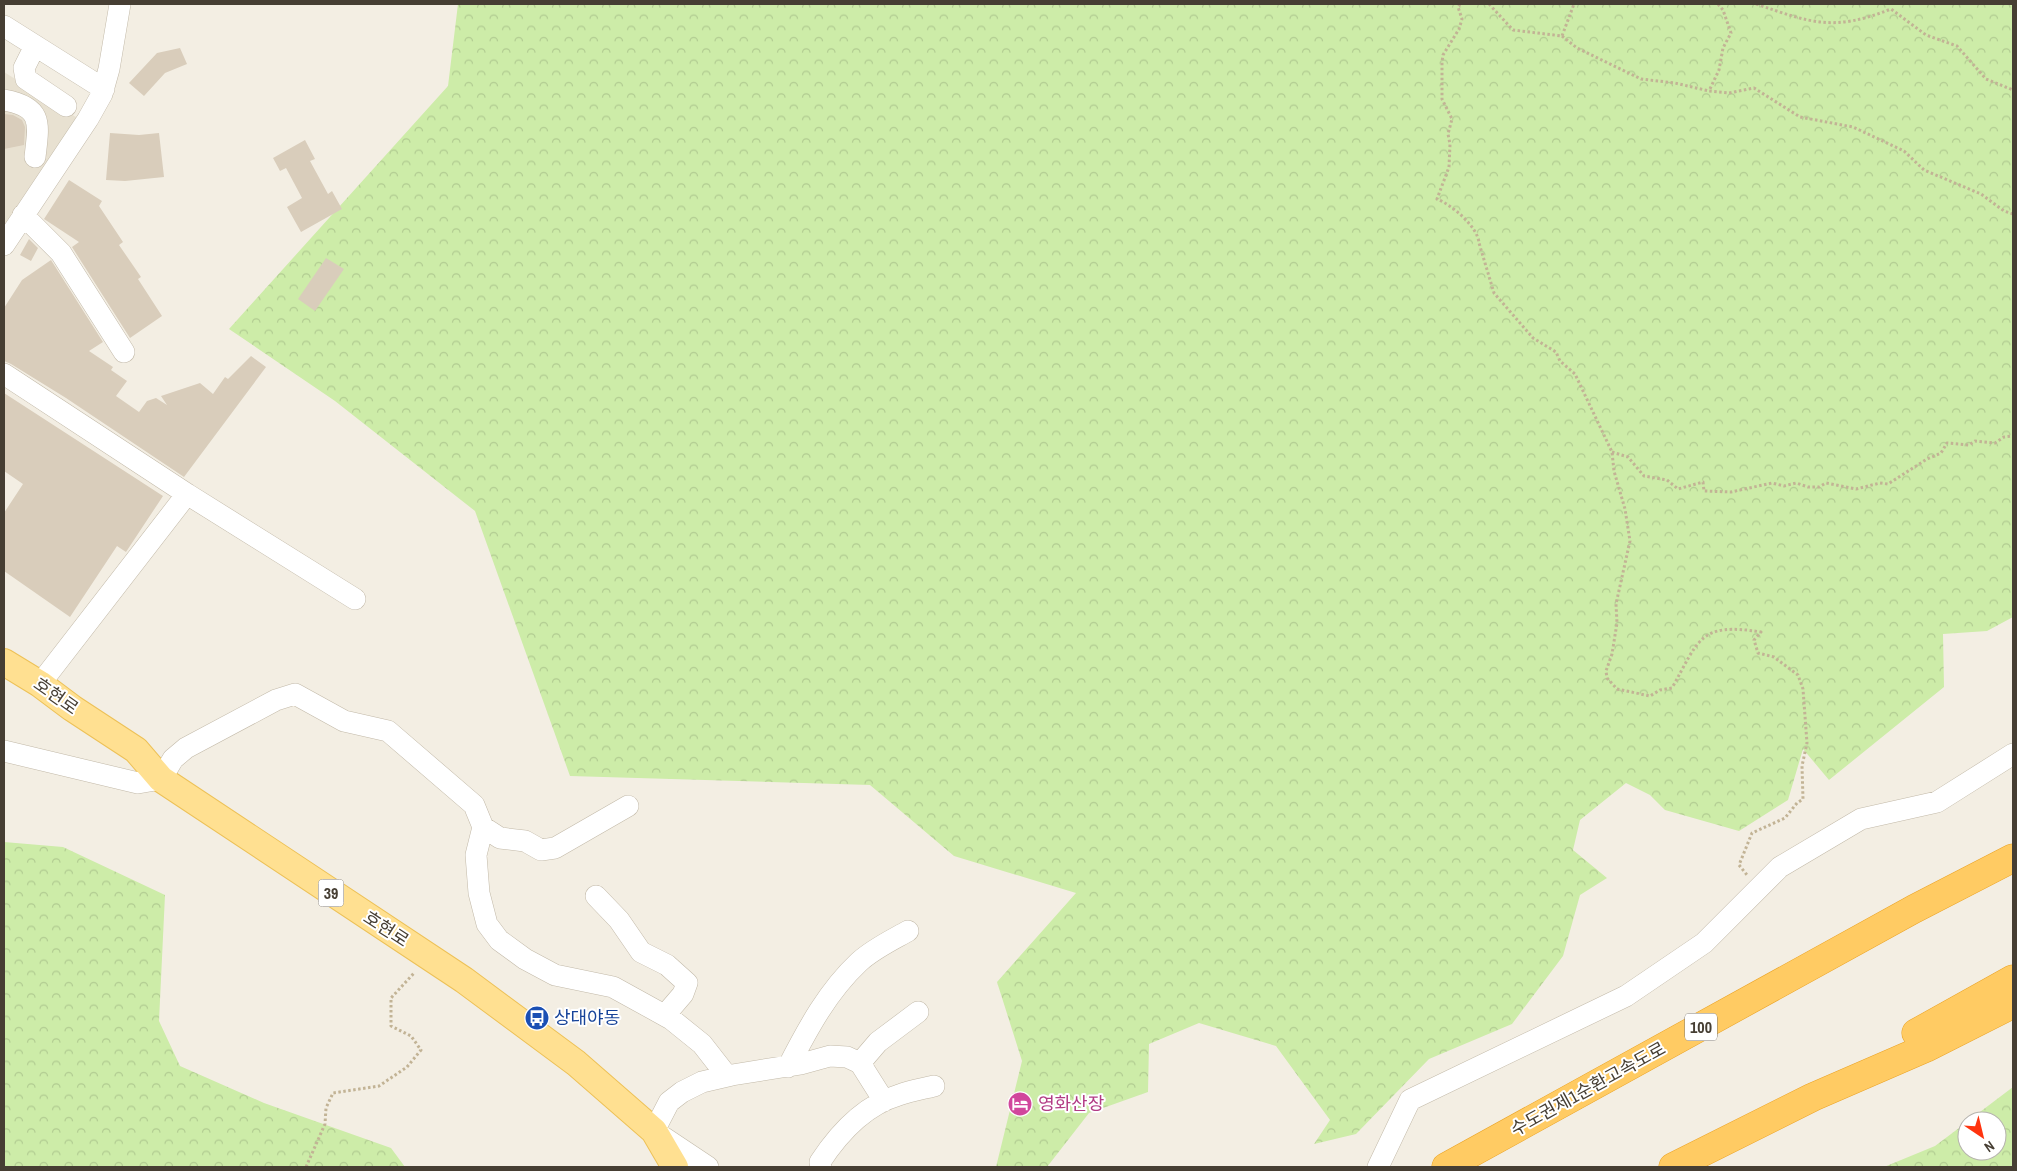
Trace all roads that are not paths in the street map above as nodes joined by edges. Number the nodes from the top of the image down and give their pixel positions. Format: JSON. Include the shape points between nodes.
{"nodes":[{"id":1,"x":120,"y":4,"type":"edge"},
{"id":2,"x":4,"y":26,"type":"edge"},
{"id":3,"x":35,"y":46,"type":"junction"},
{"id":4,"x":104,"y":89,"type":"junction"},
{"id":5,"x":4,"y":100,"type":"edge"},
{"id":6,"x":66,"y":106,"type":"dead end"},
{"id":7,"x":35,"y":157,"type":"dead end"},
{"id":8,"x":23,"y":215,"type":"junction"},
{"id":9,"x":4,"y":245,"type":"edge"},
{"id":10,"x":124,"y":352,"type":"dead end"},
{"id":11,"x":4,"y":374,"type":"edge"},
{"id":12,"x":187,"y":494,"type":"junction"},
{"id":13,"x":355,"y":599,"type":"dead end"},
{"id":14,"x":4,"y":662,"type":"edge"},
{"id":15,"x":40,"y":684,"type":"junction"},
{"id":16,"x":4,"y":751,"type":"edge"},
{"id":17,"x":2013,"y":754,"type":"edge"},
{"id":18,"x":161,"y":779,"type":"junction"},
{"id":19,"x":628,"y":806,"type":"dead end"},
{"id":20,"x":484,"y":827,"type":"junction"},
{"id":21,"x":2013,"y":845,"type":"edge"},
{"id":22,"x":2013,"y":858,"type":"edge"},
{"id":23,"x":596,"y":896,"type":"dead end"},
{"id":24,"x":1914,"y":910,"type":"junction"},
{"id":25,"x":908,"y":931,"type":"dead end"},
{"id":26,"x":2013,"y":979,"type":"edge"},
{"id":27,"x":2013,"y":1004,"type":"edge"},
{"id":28,"x":918,"y":1012,"type":"dead end"},
{"id":29,"x":665,"y":1015,"type":"junction"},
{"id":30,"x":860,"y":1063,"type":"junction"},
{"id":31,"x":788,"y":1067,"type":"junction"},
{"id":32,"x":727,"y":1076,"type":"junction"},
{"id":33,"x":934,"y":1086,"type":"dead end"},
{"id":34,"x":1812,"y":1097,"type":"junction"},
{"id":35,"x":884,"y":1101,"type":"junction"},
{"id":36,"x":654,"y":1131,"type":"junction"},
{"id":37,"x":675,"y":1167,"type":"edge"},
{"id":38,"x":708,"y":1167,"type":"edge"},
{"id":39,"x":821,"y":1167,"type":"edge"},
{"id":40,"x":1378,"y":1167,"type":"edge"},
{"id":41,"x":1446,"y":1167,"type":"edge"},
{"id":42,"x":1673,"y":1167,"type":"edge"}],
"edges":[{"from":1,"to":4,"type":"street"},
{"from":2,"to":3,"type":"street"},
{"from":3,"to":4,"type":"street"},
{"from":3,"to":6,"type":"street","via":[[24,68],[26,79]]},
{"from":4,"to":8,"type":"street","via":[[88,119]]},
{"from":5,"to":7,"type":"street","via":[[19,103],[32,111],[38,135]]},
{"from":8,"to":9,"type":"street"},
{"from":8,"to":10,"type":"street","via":[[61,253]]},
{"from":11,"to":12,"type":"street"},
{"from":12,"to":13,"type":"street"},
{"from":12,"to":15,"type":"street"},
{"from":14,"to":15,"type":"main road","name":"호현로","number":"39"},
{"from":15,"to":18,"type":"main road","name":"호현로","number":"39","via":[[136,750]]},
{"from":16,"to":18,"type":"street","via":[[138,783]]},
{"from":17,"to":40,"type":"street","via":[[1937,802],[1861,819],[1780,867],[1704,943],[1626,996],[1410,1100]]},
{"from":18,"to":20,"type":"street","via":[[173,759],[186,748],[276,700],[295,694],[344,721],[388,731],[474,805]]},
{"from":18,"to":36,"type":"main road","name":"호현로","number":"39","via":[[464,980],[576,1063]]},
{"from":19,"to":20,"type":"street","via":[[554,848],[541,850],[525,841],[500,838]]},
{"from":20,"to":29,"type":"street","via":[[476,855],[478,893],[487,924],[499,940],[555,975],[613,987]]},
{"from":21,"to":24,"type":"highway","name":"수도권제1순환고속도로","number":"100"},
{"from":22,"to":24,"type":"highway","name":"수도권제1순환고속도로","number":"100"},
{"from":23,"to":29,"type":"street","via":[[619,920],[641,952],[667,965],[687,983],[683,994]]},
{"from":24,"to":41,"type":"highway","name":"수도권제1순환고속도로","number":"100"},
{"from":25,"to":31,"type":"street","via":[[860,960],[837,986],[818,1011]]},
{"from":26,"to":34,"type":"highway"},
{"from":27,"to":34,"type":"highway","via":[[1926,1048]]},
{"from":28,"to":30,"type":"street","via":[[878,1042]]},
{"from":29,"to":32,"type":"street","via":[[702,1044]]},
{"from":30,"to":31,"type":"street","via":[[847,1056],[830,1056]]},
{"from":30,"to":35,"type":"street"},
{"from":31,"to":32,"type":"street"},
{"from":32,"to":36,"type":"street","via":[[702,1082],[682,1092],[669,1102]]},
{"from":33,"to":35,"type":"street"},
{"from":34,"to":42,"type":"highway"},
{"from":35,"to":39,"type":"street","via":[[852,1123],[834,1141],[820,1162]]},
{"from":36,"to":37,"type":"main road","name":"호현로","number":"39"},
{"from":36,"to":38,"type":"street"}]}
